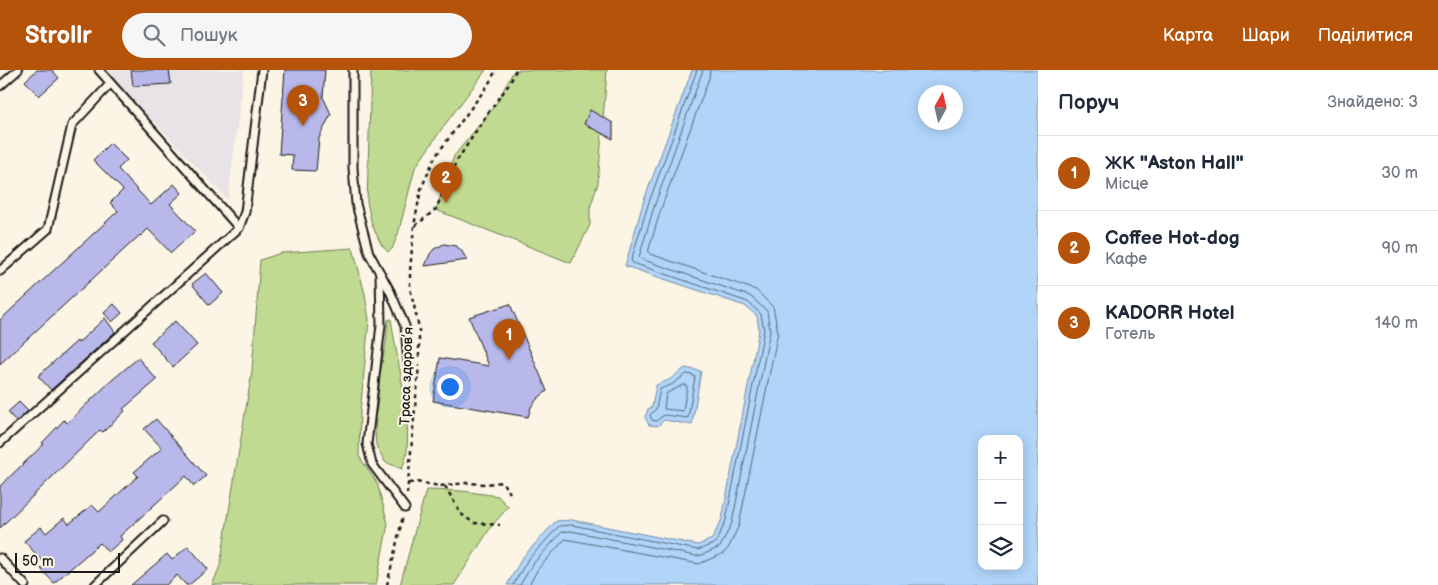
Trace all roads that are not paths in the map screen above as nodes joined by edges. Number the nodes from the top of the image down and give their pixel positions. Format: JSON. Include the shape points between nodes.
{"nodes":[{"id":1,"x":18,"y":70,"type":"edge"},
{"id":2,"x":99,"y":70,"type":"edge"},
{"id":3,"x":262,"y":70,"type":"edge"},
{"id":4,"x":353,"y":70,"type":"edge"},
{"id":5,"x":110,"y":84,"type":"junction"},
{"id":6,"x":0,"y":86,"type":"edge"},
{"id":7,"x":239,"y":228,"type":"junction"},
{"id":8,"x":0,"y":271,"type":"edge"},
{"id":9,"x":380,"y":273,"type":"junction"},
{"id":10,"x":408,"y":364,"type":"dead end"},
{"id":11,"x":0,"y":443,"type":"edge"},
{"id":12,"x":404,"y":508,"type":"road end"},
{"id":13,"x":163,"y":520,"type":"dead end"},
{"id":14,"x":0,"y":558,"type":"edge"},
{"id":15,"x":25,"y":585,"type":"edge"},
{"id":16,"x":95,"y":585,"type":"edge"}],
"edges":[{"from":1,"to":6,"type":"lane"},
{"from":2,"to":5,"type":"lane"},
{"from":3,"to":7,"type":"lane","via":[[245,212]]},
{"from":4,"to":9,"type":"lane","via":[[356,204],[369,253]]},
{"from":5,"to":7,"type":"lane"},
{"from":5,"to":8,"type":"lane","via":[[72,125],[48,229]]},
{"from":7,"to":11,"type":"lane"},
{"from":9,"to":10,"type":"lane","via":[[405,326]]},
{"from":9,"to":12,"type":"lane","via":[[380,325],[367,444],[372,464]]},
{"from":13,"to":16,"type":"lane"},
{"from":14,"to":15,"type":"lane"}]}
